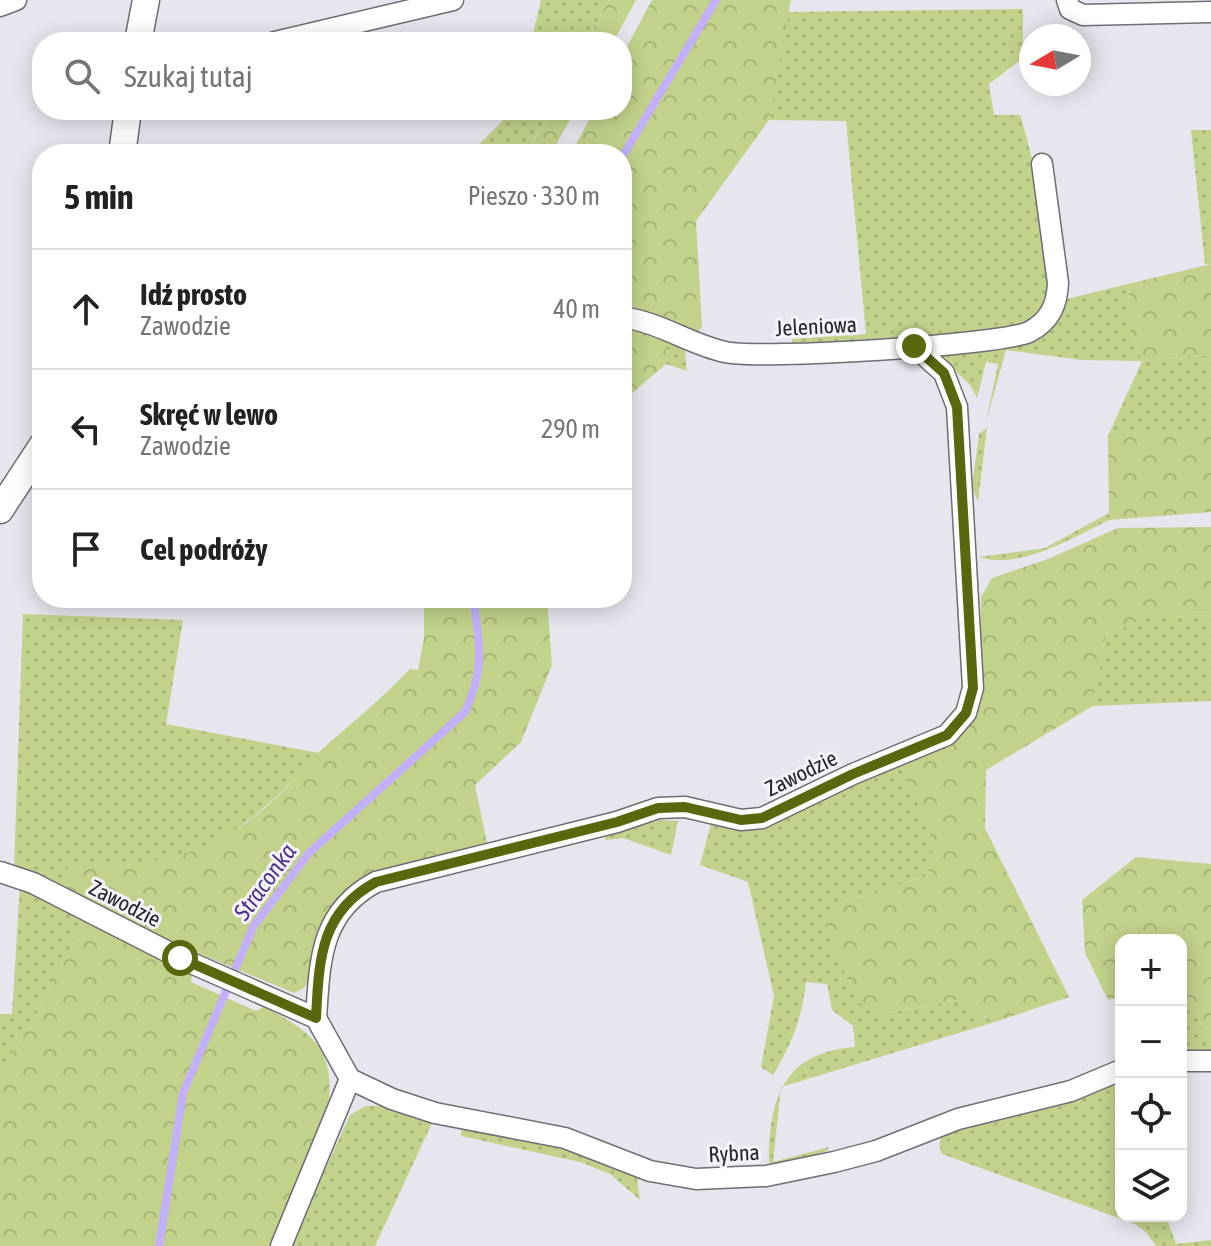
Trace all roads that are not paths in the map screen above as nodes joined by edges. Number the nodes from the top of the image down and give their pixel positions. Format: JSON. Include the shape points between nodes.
{"nodes":[{"id":1,"x":16,"y":0,"type":"edge"},
{"id":2,"x":146,"y":0,"type":"edge"},
{"id":3,"x":453,"y":0,"type":"edge"},
{"id":4,"x":1067,"y":0,"type":"edge"},
{"id":5,"x":0,"y":6,"type":"edge"},
{"id":6,"x":1211,"y":12,"type":"edge"},
{"id":7,"x":140,"y":32,"type":"edge"},
{"id":8,"x":317,"y":32,"type":"edge"},
{"id":9,"x":127,"y":120,"type":"edge"},
{"id":10,"x":123,"y":144,"type":"edge"},
{"id":11,"x":1042,"y":164,"type":"dead end"},
{"id":12,"x":632,"y":319,"type":"edge"},
{"id":13,"x":914,"y":346,"type":"junction"},
{"id":14,"x":32,"y":461,"type":"edge"},
{"id":15,"x":0,"y":510,"type":"edge"},
{"id":16,"x":0,"y":872,"type":"edge"},
{"id":17,"x":316,"y":1018,"type":"junction"},
{"id":18,"x":1187,"y":1061,"type":"edge"},
{"id":19,"x":1211,"y":1061,"type":"edge"},
{"id":20,"x":1115,"y":1073,"type":"edge"},
{"id":21,"x":350,"y":1079,"type":"junction"},
{"id":22,"x":281,"y":1246,"type":"edge"}],
"edges":[{"from":1,"to":5,"type":"street"},
{"from":2,"to":7,"type":"street"},
{"from":3,"to":8,"type":"street"},
{"from":4,"to":6,"type":"street","via":[[1070,9],[1083,15]]},
{"from":9,"to":10,"type":"street"},
{"from":11,"to":13,"type":"street","name":"Jeleniowa","via":[[1058,283],[1051,314],[1030,331],[1003,340]]},
{"from":12,"to":13,"type":"street","name":"Jeleniowa","via":[[736,353]]},
{"from":13,"to":17,"type":"street","name":"Zawodzie","via":[[944,373],[957,407],[973,688],[958,724],[930,744],[762,818],[741,820],[685,807],[658,808],[376,882],[345,902],[333,920],[324,946]]},
{"from":14,"to":15,"type":"street"},
{"from":16,"to":17,"type":"street","name":"Zawodzie"},
{"from":17,"to":21,"type":"street"},
{"from":18,"to":19,"type":"street"},
{"from":20,"to":21,"type":"street","name":"Rybna","via":[[1071,1091],[958,1119],[834,1162],[766,1176],[696,1179],[650,1171],[565,1138],[435,1113]]},
{"from":21,"to":22,"type":"street"}]}
